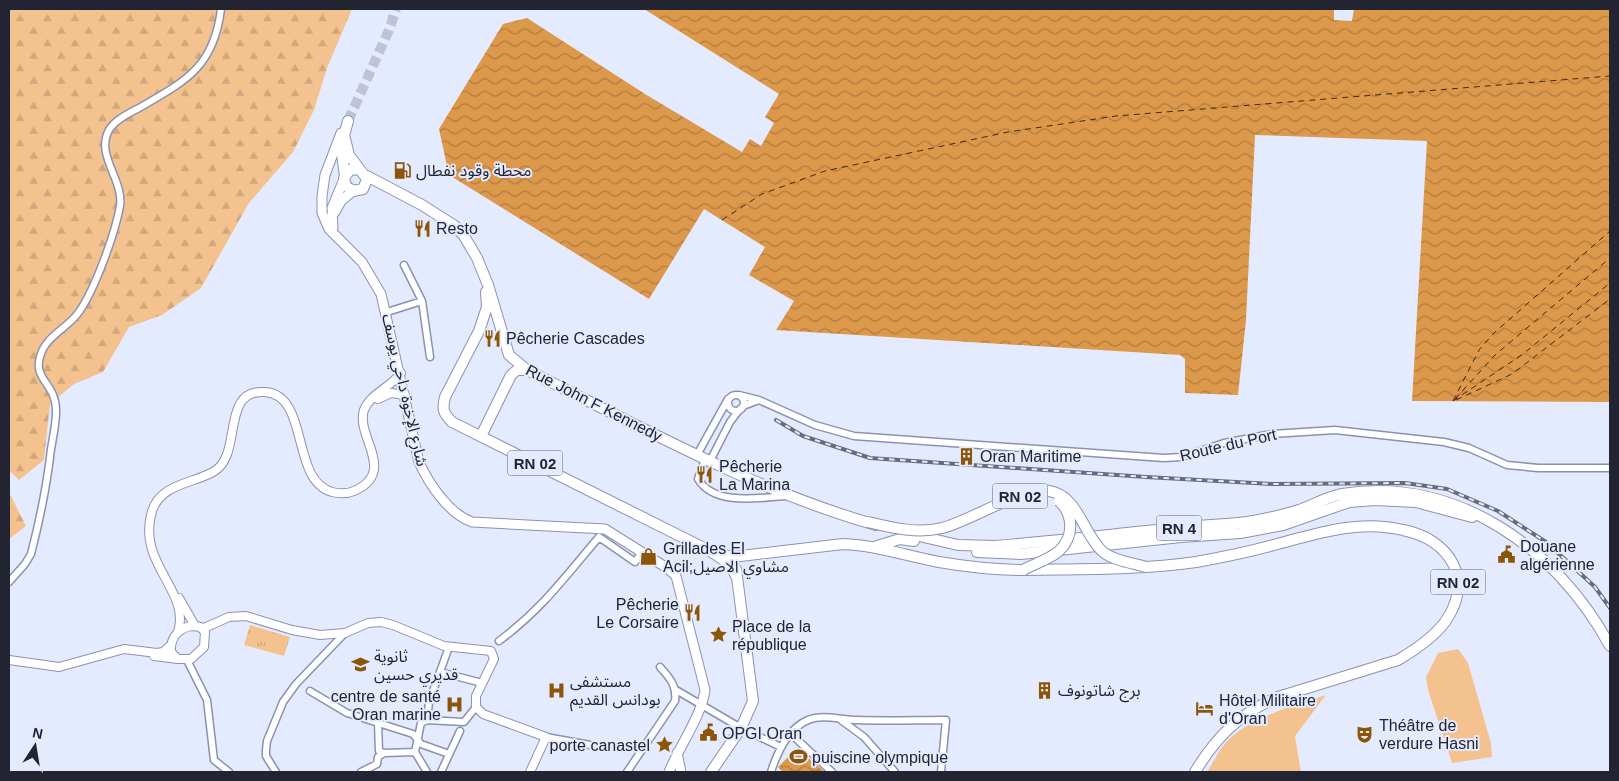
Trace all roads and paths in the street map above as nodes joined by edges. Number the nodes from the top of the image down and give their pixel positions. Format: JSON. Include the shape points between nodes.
{"nodes":[{"id":1,"x":221,"y":9,"type":"edge"},
{"id":2,"x":348,"y":121,"type":"joint"},
{"id":3,"x":344,"y":135,"type":"junction"},
{"id":4,"x":363,"y":172,"type":"junction"},
{"id":5,"x":345,"y":178,"type":"junction"},
{"id":6,"x":365,"y":187,"type":"junction"},
{"id":7,"x":353,"y":191,"type":"junction"},
{"id":8,"x":399,"y":192,"type":"junction"},
{"id":9,"x":339,"y":239,"type":"junction"},
{"id":10,"x":404,"y":265,"type":"dead end"},
{"id":11,"x":485,"y":279,"type":"junction"},
{"id":12,"x":422,"y":301,"type":"junction"},
{"id":13,"x":387,"y":312,"type":"junction"},
{"id":14,"x":499,"y":326,"type":"junction"},
{"id":15,"x":478,"y":331,"type":"junction"},
{"id":16,"x":430,"y":357,"type":"dead end"},
{"id":17,"x":527,"y":370,"type":"junction"},
{"id":18,"x":401,"y":373,"type":"junction"},
{"id":19,"x":405,"y":395,"type":"junction"},
{"id":20,"x":739,"y":395,"type":"junction"},
{"id":21,"x":728,"y":399,"type":"junction"},
{"id":22,"x":759,"y":400,"type":"junction"},
{"id":23,"x":367,"y":404,"type":"junction"},
{"id":24,"x":742,"y":408,"type":"junction"},
{"id":25,"x":481,"y":436,"type":"junction"},
{"id":26,"x":704,"y":458,"type":"junction"},
{"id":27,"x":1610,"y":468,"type":"edge"},
{"id":28,"x":1032,"y":492,"type":"junction"},
{"id":29,"x":788,"y":496,"type":"junction"},
{"id":30,"x":1485,"y":518,"type":"junction"},
{"id":31,"x":868,"y":522,"type":"junction"},
{"id":32,"x":874,"y":547,"type":"junction"},
{"id":33,"x":710,"y":551,"type":"junction"},
{"id":34,"x":642,"y":552,"type":"junction"},
{"id":35,"x":748,"y":556,"type":"junction"},
{"id":36,"x":1146,"y":567,"type":"junction"},
{"id":37,"x":1023,"y":570,"type":"junction"},
{"id":38,"x":736,"y":576,"type":"junction"},
{"id":39,"x":9,"y":582,"type":"edge"},
{"id":40,"x":169,"y":584,"type":"junction"},
{"id":41,"x":229,"y":618,"type":"junction"},
{"id":42,"x":196,"y":626,"type":"junction"},
{"id":43,"x":178,"y":632,"type":"junction"},
{"id":44,"x":345,"y":634,"type":"junction"},
{"id":45,"x":206,"y":639,"type":"junction"},
{"id":46,"x":499,"y":641,"type":"dead end"},
{"id":47,"x":171,"y":645,"type":"junction"},
{"id":48,"x":1610,"y":646,"type":"edge"},
{"id":49,"x":449,"y":647,"type":"junction"},
{"id":50,"x":107,"y":654,"type":"junction"},
{"id":51,"x":178,"y":659,"type":"junction"},
{"id":52,"x":9,"y":660,"type":"edge"},
{"id":53,"x":187,"y":660,"type":"junction"},
{"id":54,"x":660,"y":667,"type":"dead end"},
{"id":55,"x":440,"y":672,"type":"junction"},
{"id":56,"x":482,"y":683,"type":"junction"},
{"id":57,"x":676,"y":690,"type":"junction"},
{"id":58,"x":310,"y":691,"type":"dead end"},
{"id":59,"x":702,"y":705,"type":"junction"},
{"id":60,"x":476,"y":707,"type":"junction"},
{"id":61,"x":840,"y":720,"type":"junction"},
{"id":62,"x":424,"y":722,"type":"junction"},
{"id":63,"x":378,"y":723,"type":"junction"},
{"id":64,"x":741,"y":728,"type":"junction"},
{"id":65,"x":460,"y":730,"type":"dead end"},
{"id":66,"x":791,"y":734,"type":"junction"},
{"id":67,"x":546,"y":737,"type":"junction"},
{"id":68,"x":416,"y":738,"type":"junction"},
{"id":69,"x":590,"y":745,"type":"dead end"},
{"id":70,"x":781,"y":747,"type":"junction"},
{"id":71,"x":415,"y":752,"type":"junction"},
{"id":72,"x":677,"y":752,"type":"junction"},
{"id":73,"x":384,"y":753,"type":"junction"},
{"id":74,"x":449,"y":754,"type":"junction"},
{"id":75,"x":229,"y":772,"type":"edge"},
{"id":76,"x":276,"y":772,"type":"edge"},
{"id":77,"x":362,"y":772,"type":"edge"},
{"id":78,"x":427,"y":772,"type":"edge"},
{"id":79,"x":441,"y":772,"type":"edge"},
{"id":80,"x":530,"y":772,"type":"edge"},
{"id":81,"x":627,"y":772,"type":"edge"},
{"id":82,"x":670,"y":772,"type":"edge"},
{"id":83,"x":681,"y":772,"type":"edge"},
{"id":84,"x":711,"y":772,"type":"edge"},
{"id":85,"x":771,"y":772,"type":"edge"},
{"id":86,"x":832,"y":772,"type":"edge"},
{"id":87,"x":895,"y":772,"type":"edge"},
{"id":88,"x":941,"y":772,"type":"edge"},
{"id":89,"x":1195,"y":772,"type":"edge"}],
"edges":[{"from":1,"to":39,"type":"street","via":[[218,31],[202,65],[183,82],[122,118],[109,130],[105,142],[106,155],[119,184],[117,222],[88,296],[78,313],[49,339],[39,359],[38,370],[55,396],[53,439],[31,554]]},
{"from":2,"to":3,"type":"main road"},
{"from":2,"to":9,"type":"main road","name":"شارع الإخوة داحي يوسف","via":[[328,165],[322,196],[325,221]]},
{"from":3,"to":4,"type":"main road","via":[[349,156]]},
{"from":3,"to":5,"type":"main road","via":[[341,153]]},
{"from":4,"to":5,"type":"main road","via":[[350,170]]},
{"from":4,"to":6,"type":"main road"},
{"from":4,"to":8,"type":"main road","name":"Rue John F Kennedy","number":"RN 02"},
{"from":5,"to":7,"type":"main road","via":[[348,188]]},
{"from":5,"to":9,"type":"main road","name":"شارع الإخوة داحي يوسف","via":[[330,214]]},
{"from":6,"to":7,"type":"main road"},
{"from":6,"to":8,"type":"main road","name":"Rue John F Kennedy","number":"RN 02"},
{"from":7,"to":9,"type":"main road","via":[[336,209],[334,219]]},
{"from":8,"to":11,"type":"main road","name":"Rue John F Kennedy","number":"RN 02","via":[[455,226],[470,245]]},
{"from":9,"to":13,"type":"main road","name":"شارع الإخوة داحي يوسف","via":[[367,269]]},
{"from":10,"to":12,"type":"street"},
{"from":11,"to":14,"type":"main road","name":"Rue John F Kennedy","number":"RN 02"},
{"from":11,"to":15,"type":"main road","number":"RN 02","via":[[487,307]]},
{"from":12,"to":13,"type":"street"},
{"from":12,"to":16,"type":"street"},
{"from":13,"to":18,"type":"main road","name":"شارع الإخوة داحي يوسف"},
{"from":14,"to":15,"type":"main road","via":[[488,323]]},
{"from":14,"to":17,"type":"main road","name":"Rue John F Kennedy","number":"RN 02","via":[[509,354]]},
{"from":15,"to":25,"type":"main road","number":"RN 02","via":[[442,407],[452,422]]},
{"from":17,"to":25,"type":"main road","via":[[518,370],[511,375]]},
{"from":17,"to":26,"type":"main road","name":"Rue John F Kennedy","number":"RN 02"},
{"from":18,"to":19,"type":"main road","name":"شارع الإخوة داحي يوسف"},
{"from":18,"to":23,"type":"street"},
{"from":19,"to":23,"type":"street","via":[[388,394]]},
{"from":19,"to":34,"type":"main road","name":"شارع الإخوة داحي يوسف","via":[[422,468],[458,515],[472,522],[599,528]]},
{"from":20,"to":21,"type":"street"},
{"from":20,"to":22,"type":"street","name":"Route du Port"},
{"from":20,"to":24,"type":"street"},
{"from":21,"to":24,"type":"street","via":[[729,407],[736,411]]},
{"from":21,"to":26,"type":"street"},
{"from":22,"to":24,"type":"street"},
{"from":22,"to":27,"type":"street","name":"Route du Port","via":[[815,426],[854,436],[1164,458],[1182,457],[1224,443],[1272,434],[1335,430],[1444,442],[1469,448],[1507,465]]},
{"from":23,"to":40,"type":"street","via":[[363,422],[373,451],[374,469],[364,484],[342,494],[325,489],[312,476],[291,412],[283,400],[265,392],[253,394],[243,401],[234,415],[230,451],[222,465],[214,472],[162,493],[154,505],[150,521],[151,550]]},
{"from":24,"to":26,"type":"street"},
{"from":25,"to":33,"type":"main road","number":"RN 02"},
{"from":26,"to":29,"type":"main road","name":"Rue John F Kennedy","number":"RN 02"},
{"from":26,"to":29,"type":"street","via":[[698,479],[701,484],[727,498]]},
{"from":28,"to":31,"type":"main road","number":"RN 02","bridge":true,"via":[[942,528],[900,530]]},
{"from":28,"to":36,"type":"main road","number":"RN 02","bridge":true,"via":[[1044,490],[1059,495],[1072,506],[1105,554]]},
{"from":28,"to":37,"type":"main road","bridge":true,"via":[[1054,498],[1065,507],[1070,530],[1059,551]]},
{"from":29,"to":31,"type":"main road","number":"RN 02"},
{"from":30,"to":31,"type":"main road","number":"RN 4","via":[[1437,498],[1393,490],[1340,494],[1298,510],[1244,522],[995,546],[958,545]]},
{"from":30,"to":32,"type":"main road","number":"RN 4","via":[[1464,516],[1416,502],[1375,500],[1348,502],[1282,524],[1240,533],[1022,554],[972,552],[907,540]]},
{"from":30,"to":48,"type":"main road","number":"RN 4","via":[[1556,571],[1584,604]]},
{"from":32,"to":35,"type":"main road","number":"RN 02","via":[[842,544]]},
{"from":32,"to":37,"type":"main road","number":"RN 02","via":[[973,567]]},
{"from":33,"to":35,"type":"main road","number":"RN 02","via":[[725,556]]},
{"from":33,"to":38,"type":"main road","via":[[730,564]]},
{"from":34,"to":46,"type":"street","via":[[636,562],[599,536],[550,597],[525,622]]},
{"from":34,"to":59,"type":"main road","name":"شارع الإخوة داحي يوسف","via":[[676,576],[705,690]]},
{"from":35,"to":38,"type":"main road","via":[[736,562]]},
{"from":36,"to":37,"type":"main road","number":"RN 02"},
{"from":36,"to":89,"type":"main road","number":"RN 02","via":[[1236,554],[1340,527],[1378,526],[1404,530],[1435,542],[1448,554],[1458,578],[1454,607],[1444,622],[1416,649],[1398,660],[1259,705],[1227,729]]},
{"from":38,"to":64,"type":"main road","via":[[753,702]]},
{"from":40,"to":42,"type":"street"},
{"from":40,"to":43,"type":"street","via":[[182,617]]},
{"from":41,"to":42,"type":"street","via":[[211,626]]},
{"from":41,"to":44,"type":"street","via":[[254,617],[310,635]]},
{"from":41,"to":45,"type":"street"},
{"from":42,"to":43,"type":"street"},
{"from":42,"to":45,"type":"street","via":[[203,629]]},
{"from":43,"to":47,"type":"street"},
{"from":44,"to":49,"type":"street","via":[[368,623],[387,623]]},
{"from":44,"to":76,"type":"street","via":[[296,684],[283,702],[266,750]]},
{"from":45,"to":53,"type":"street","via":[[202,651]]},
{"from":47,"to":50,"type":"street","via":[[160,653],[127,649]]},
{"from":47,"to":51,"type":"street","via":[[173,655]]},
{"from":49,"to":55,"type":"street"},
{"from":49,"to":56,"type":"street","via":[[493,652],[494,658]]},
{"from":50,"to":51,"type":"street","via":[[128,652]]},
{"from":50,"to":52,"type":"street","via":[[59,667]]},
{"from":51,"to":53,"type":"street"},
{"from":53,"to":75,"type":"street","via":[[207,700],[214,760]]},
{"from":54,"to":57,"type":"street"},
{"from":55,"to":56,"type":"street"},
{"from":55,"to":62,"type":"street"},
{"from":56,"to":60,"type":"street","via":[[475,700]]},
{"from":57,"to":59,"type":"street"},
{"from":57,"to":81,"type":"street","via":[[675,701]]},
{"from":58,"to":63,"type":"street","via":[[347,713]]},
{"from":59,"to":64,"type":"street"},
{"from":59,"to":72,"type":"main road","name":"شارع الإخوة داحي يوسف"},
{"from":60,"to":62,"type":"street","via":[[464,722]]},
{"from":60,"to":67,"type":"street","via":[[483,714]]},
{"from":61,"to":66,"type":"street","via":[[823,717],[809,720]]},
{"from":61,"to":87,"type":"street","via":[[864,737]]},
{"from":61,"to":88,"type":"street","via":[[946,720]]},
{"from":62,"to":68,"type":"street"},
{"from":63,"to":68,"type":"street"},
{"from":63,"to":73,"type":"street","via":[[379,751]]},
{"from":64,"to":70,"type":"street"},
{"from":64,"to":84,"type":"main road"},
{"from":65,"to":74,"type":"street"},
{"from":66,"to":70,"type":"street"},
{"from":66,"to":86,"type":"street"},
{"from":67,"to":69,"type":"street"},
{"from":67,"to":80,"type":"street"},
{"from":68,"to":71,"type":"street"},
{"from":68,"to":74,"type":"street","via":[[420,744]]},
{"from":70,"to":85,"type":"street"},
{"from":71,"to":73,"type":"street"},
{"from":71,"to":78,"type":"street"},
{"from":72,"to":82,"type":"main road","name":"شارع الإخوة داحي يوسف"},
{"from":72,"to":83,"type":"main road"},
{"from":73,"to":77,"type":"street","via":[[376,764]]},
{"from":74,"to":79,"type":"street"},
{"from":82,"to":83,"type":"main road"}]}
